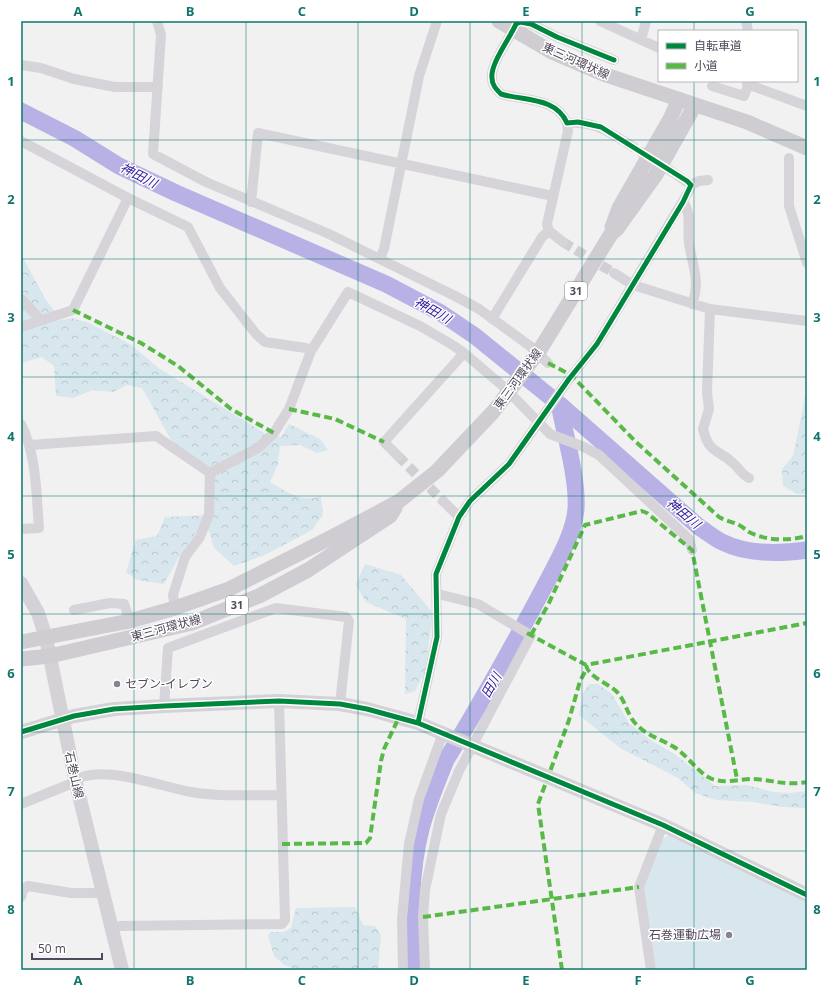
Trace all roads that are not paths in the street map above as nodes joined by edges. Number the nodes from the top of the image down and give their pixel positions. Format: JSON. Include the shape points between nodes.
{"nodes":[{"id":1,"x":157,"y":21,"type":"edge"},
{"id":2,"x":437,"y":21,"type":"edge"},
{"id":3,"x":499,"y":21,"type":"edge"},
{"id":4,"x":600,"y":21,"type":"edge"},
{"id":5,"x":646,"y":21,"type":"edge"},
{"id":6,"x":534,"y":22,"type":"edge"},
{"id":7,"x":513,"y":30,"type":"junction"},
{"id":8,"x":640,"y":40,"type":"junction"},
{"id":9,"x":658,"y":48,"type":"edge"},
{"id":10,"x":614,"y":60,"type":"dead end"},
{"id":11,"x":21,"y":65,"type":"edge"},
{"id":12,"x":748,"y":83,"type":"edge"},
{"id":13,"x":712,"y":86,"type":"dead end"},
{"id":14,"x":158,"y":87,"type":"junction"},
{"id":15,"x":679,"y":99,"type":"junction"},
{"id":16,"x":695,"y":104,"type":"junction"},
{"id":17,"x":807,"y":106,"type":"edge"},
{"id":18,"x":567,"y":123,"type":"junction"},
{"id":19,"x":21,"y":140,"type":"edge"},
{"id":20,"x":627,"y":143,"type":"tunnel mouth"},
{"id":21,"x":807,"y":148,"type":"edge"},
{"id":22,"x":789,"y":158,"type":"dead end"},
{"id":23,"x":402,"y":164,"type":"junction"},
{"id":24,"x":674,"y":172,"type":"tunnel mouth"},
{"id":25,"x":708,"y":180,"type":"dead end"},
{"id":26,"x":690,"y":185,"type":"junction"},
{"id":27,"x":553,"y":196,"type":"junction"},
{"id":28,"x":128,"y":198,"type":"junction"},
{"id":29,"x":252,"y":202,"type":"junction"},
{"id":30,"x":683,"y":202,"type":"junction"},
{"id":31,"x":549,"y":231,"type":"junction"},
{"id":32,"x":611,"y":234,"type":"junction"},
{"id":33,"x":563,"y":242,"type":"tunnel mouth"},
{"id":34,"x":380,"y":258,"type":"junction"},
{"id":35,"x":807,"y":263,"type":"edge"},
{"id":36,"x":614,"y":273,"type":"tunnel mouth"},
{"id":37,"x":633,"y":285,"type":"junction"},
{"id":38,"x":21,"y":299,"type":"edge"},
{"id":39,"x":692,"y":304,"type":"junction"},
{"id":40,"x":710,"y":309,"type":"junction"},
{"id":41,"x":492,"y":319,"type":"junction"},
{"id":42,"x":38,"y":320,"type":"junction"},
{"id":43,"x":807,"y":321,"type":"edge"},
{"id":44,"x":21,"y":327,"type":"edge"},
{"id":45,"x":311,"y":351,"type":"junction"},
{"id":46,"x":464,"y":353,"type":"junction"},
{"id":47,"x":548,"y":363,"type":"dead end"},
{"id":48,"x":539,"y":422,"type":"junction"},
{"id":49,"x":21,"y":425,"type":"edge"},
{"id":50,"x":30,"y":446,"type":"junction"},
{"id":51,"x":398,"y":456,"type":"tunnel mouth"},
{"id":52,"x":210,"y":473,"type":"junction"},
{"id":53,"x":749,"y":478,"type":"dead end"},
{"id":54,"x":443,"y":501,"type":"tunnel mouth"},
{"id":55,"x":398,"y":502,"type":"junction"},
{"id":56,"x":459,"y":517,"type":"junction"},
{"id":57,"x":21,"y":529,"type":"edge"},
{"id":58,"x":692,"y":550,"type":"dead end"},
{"id":59,"x":21,"y":583,"type":"edge"},
{"id":60,"x":438,"y":594,"type":"junction"},
{"id":61,"x":175,"y":608,"type":"junction"},
{"id":62,"x":74,"y":610,"type":"dead end"},
{"id":63,"x":130,"y":621,"type":"junction"},
{"id":64,"x":46,"y":638,"type":"junction"},
{"id":65,"x":21,"y":642,"type":"edge"},
{"id":66,"x":50,"y":656,"type":"junction"},
{"id":67,"x":21,"y":659,"type":"edge"},
{"id":68,"x":279,"y":701,"type":"junction"},
{"id":69,"x":340,"y":704,"type":"junction"},
{"id":70,"x":164,"y":706,"type":"junction"},
{"id":71,"x":62,"y":719,"type":"junction"},
{"id":72,"x":418,"y":723,"type":"junction"},
{"id":73,"x":21,"y":732,"type":"edge"},
{"id":74,"x":446,"y":734,"type":"junction"},
{"id":75,"x":470,"y":744,"type":"junction"},
{"id":76,"x":75,"y":779,"type":"junction"},
{"id":77,"x":281,"y":796,"type":"junction"},
{"id":78,"x":21,"y":804,"type":"edge"},
{"id":79,"x":663,"y":825,"type":"junction"},
{"id":80,"x":104,"y":893,"type":"junction"},
{"id":81,"x":807,"y":895,"type":"edge"},
{"id":82,"x":21,"y":897,"type":"edge"},
{"id":83,"x":113,"y":929,"type":"junction"},
{"id":84,"x":122,"y":970,"type":"edge"},
{"id":85,"x":403,"y":970,"type":"edge"},
{"id":86,"x":425,"y":970,"type":"edge"},
{"id":87,"x":651,"y":970,"type":"edge"}],
"edges":[{"from":1,"to":14,"type":"street","via":[[161,35]]},
{"from":2,"to":23,"type":"street","via":[[419,76]]},
{"from":3,"to":7,"type":"main road","name":"東三河環状線"},
{"from":4,"to":8,"type":"street"},
{"from":5,"to":8,"type":"street"},
{"from":6,"to":7,"type":"street","via":[[520,22]]},
{"from":6,"to":10,"type":"street","via":[[556,37]]},
{"from":7,"to":15,"type":"main road","name":"東三河環状線","via":[[552,52],[599,72]]},
{"from":7,"to":18,"type":"street","via":[[493,69],[495,88],[501,94],[510,97],[553,106],[564,116]]},
{"from":8,"to":9,"type":"street"},
{"from":11,"to":14,"type":"street","via":[[41,68],[74,79],[115,86]]},
{"from":12,"to":13,"type":"street","via":[[744,96]]},
{"from":12,"to":17,"type":"street"},
{"from":14,"to":29,"type":"street","via":[[153,154],[206,182]]},
{"from":15,"to":16,"type":"main road","name":"東三河環状線"},
{"from":15,"to":32,"type":"main road","name":"東三河環状線","number":"31","via":[[619,208]]},
{"from":16,"to":21,"type":"main road","name":"東三河環状線","via":[[747,122]]},
{"from":16,"to":32,"type":"main road","name":"東三河環状線","number":"31","via":[[655,176]]},
{"from":18,"to":20,"type":"street","via":[[578,122],[601,127]]},
{"from":18,"to":27,"type":"street","via":[[568,131]]},
{"from":19,"to":28,"type":"street"},
{"from":22,"to":35,"type":"street","via":[[789,206]]},
{"from":23,"to":27,"type":"street"},
{"from":23,"to":29,"type":"street","via":[[258,133]]},
{"from":23,"to":34,"type":"street"},
{"from":24,"to":26,"type":"street"},
{"from":25,"to":26,"type":"street"},
{"from":26,"to":30,"type":"street"},
{"from":27,"to":31,"type":"street","via":[[547,224]]},
{"from":28,"to":42,"type":"street","via":[[73,310]]},
{"from":28,"to":45,"type":"street","via":[[188,228],[220,288],[265,342]]},
{"from":29,"to":34,"type":"street"},
{"from":30,"to":37,"type":"street"},
{"from":30,"to":39,"type":"street","via":[[688,208],[689,244],[696,273]]},
{"from":31,"to":33,"type":"street"},
{"from":31,"to":41,"type":"street","via":[[542,237]]},
{"from":32,"to":55,"type":"main road","name":"東三河環状線","number":"31","bridge":true,"via":[[541,348],[493,412],[437,471]]},
{"from":34,"to":41,"type":"street","via":[[455,296]]},
{"from":36,"to":37,"type":"street"},
{"from":37,"to":39,"type":"street"},
{"from":37,"to":48,"type":"street","via":[[597,344]]},
{"from":38,"to":42,"type":"street"},
{"from":39,"to":40,"type":"street"},
{"from":40,"to":43,"type":"street"},
{"from":40,"to":53,"type":"street","via":[[707,392],[709,409],[702,429],[712,450],[732,462]]},
{"from":41,"to":47,"type":"street","via":[[530,346]]},
{"from":42,"to":44,"type":"street"},
{"from":45,"to":46,"type":"street","via":[[348,292],[420,326]]},
{"from":45,"to":52,"type":"street","via":[[289,409],[274,433],[258,448]]},
{"from":46,"to":48,"type":"street","via":[[504,387]]},
{"from":46,"to":51,"type":"street","via":[[384,442]]},
{"from":48,"to":56,"type":"street","via":[[509,464],[470,501]]},
{"from":48,"to":58,"type":"street","via":[[555,437],[575,443],[599,455],[689,539]]},
{"from":49,"to":50,"type":"street"},
{"from":50,"to":52,"type":"street","via":[[156,436]]},
{"from":50,"to":57,"type":"street","via":[[39,528]]},
{"from":52,"to":61,"type":"street","via":[[209,514],[200,537],[185,557],[173,595]]},
{"from":54,"to":56,"type":"street"},
{"from":55,"to":61,"type":"main road","name":"東三河環状線","number":"31","via":[[229,588]]},
{"from":55,"to":66,"type":"main road","name":"東三河環状線","number":"31","via":[[390,516],[338,552],[258,596],[192,623]]},
{"from":56,"to":60,"type":"street","via":[[436,574]]},
{"from":59,"to":64,"type":"street","name":"石巻山線","via":[[38,614]]},
{"from":60,"to":72,"type":"street","via":[[437,637]]},
{"from":60,"to":75,"type":"street","via":[[478,604],[529,634]]},
{"from":61,"to":63,"type":"main road","name":"東三河環状線","number":"31"},
{"from":62,"to":63,"type":"street","via":[[110,603],[124,604]]},
{"from":63,"to":64,"type":"main road","name":"東三河環状線","number":"31"},
{"from":64,"to":65,"type":"main road","name":"東三河環状線","number":"31"},
{"from":64,"to":66,"type":"street","name":"石巻山線"},
{"from":66,"to":67,"type":"main road","name":"東三河環状線","number":"31"},
{"from":66,"to":71,"type":"street","name":"石巻山線"},
{"from":68,"to":69,"type":"street"},
{"from":68,"to":70,"type":"street"},
{"from":68,"to":77,"type":"street"},
{"from":69,"to":70,"type":"street","via":[[349,621],[346,617],[276,608],[168,648]]},
{"from":69,"to":72,"type":"street"},
{"from":70,"to":71,"type":"street","via":[[114,709]]},
{"from":71,"to":73,"type":"street"},
{"from":71,"to":76,"type":"street","name":"石巻山線"},
{"from":72,"to":74,"type":"street"},
{"from":74,"to":75,"type":"street"},
{"from":74,"to":85,"type":"street","via":[[419,800],[409,844],[402,919]]},
{"from":75,"to":79,"type":"street"},
{"from":75,"to":86,"type":"street","via":[[441,814],[435,839],[425,890]]},
{"from":76,"to":77,"type":"street","via":[[94,775],[129,776],[191,792]]},
{"from":76,"to":78,"type":"street","via":[[70,784]]},
{"from":76,"to":80,"type":"street","name":"石巻山線"},
{"from":77,"to":83,"type":"street","via":[[284,920],[282,924],[120,926]]},
{"from":79,"to":81,"type":"street"},
{"from":79,"to":87,"type":"street","via":[[639,887]]},
{"from":80,"to":82,"type":"street","via":[[71,893],[28,886],[23,890]]},
{"from":80,"to":83,"type":"street","name":"石巻山線"},
{"from":83,"to":84,"type":"street","name":"石巻山線"}]}
